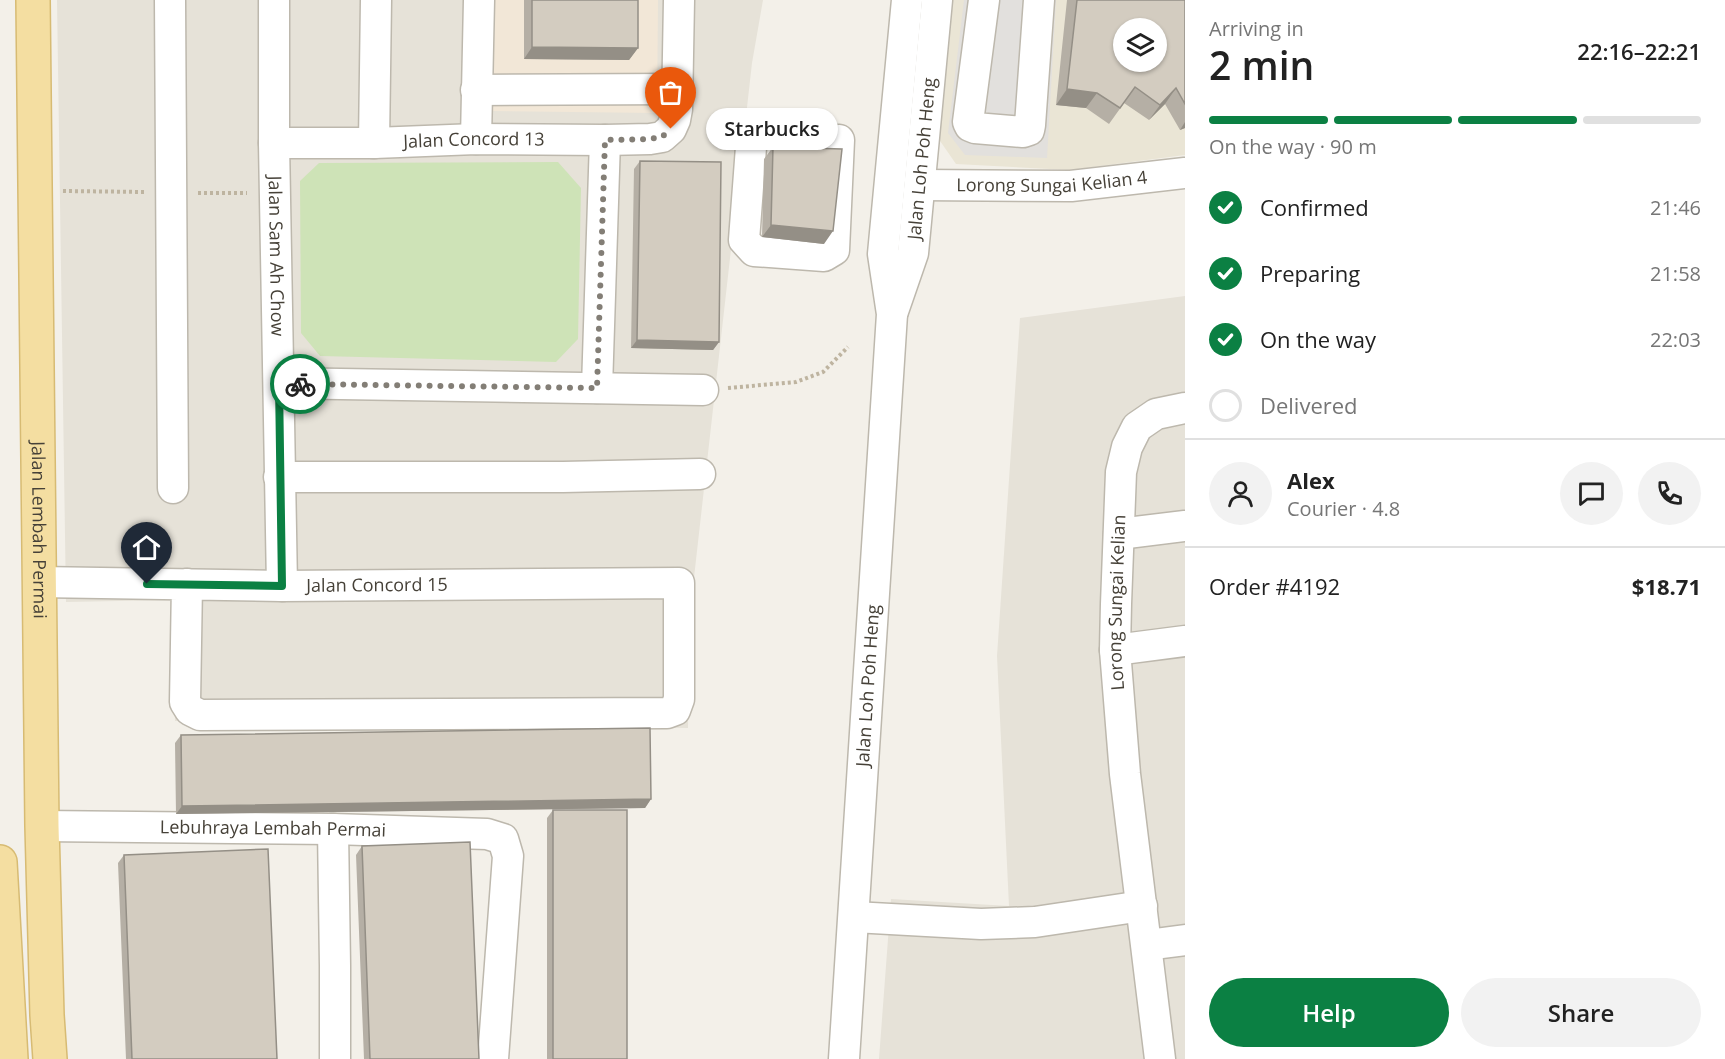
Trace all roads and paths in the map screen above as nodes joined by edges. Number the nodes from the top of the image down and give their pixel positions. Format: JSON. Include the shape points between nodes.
{"nodes":[{"id":1,"x":33,"y":0,"type":"edge"},
{"id":2,"x":170,"y":0,"type":"edge"},
{"id":3,"x":274,"y":0,"type":"edge"},
{"id":4,"x":376,"y":0,"type":"edge"},
{"id":5,"x":479,"y":0,"type":"edge"},
{"id":6,"x":679,"y":0,"type":"edge"},
{"id":7,"x":907,"y":0,"type":"edge"},
{"id":8,"x":937,"y":0,"type":"edge"},
{"id":9,"x":984,"y":0,"type":"edge"},
{"id":10,"x":1039,"y":0,"type":"edge"},
{"id":11,"x":678,"y":89,"type":"junction"},
{"id":12,"x":476,"y":90,"type":"junction"},
{"id":13,"x":752,"y":134,"type":"dead end"},
{"id":14,"x":476,"y":139,"type":"junction"},
{"id":15,"x":605,"y":140,"type":"junction"},
{"id":16,"x":839,"y":140,"type":"dead end"},
{"id":17,"x":274,"y":143,"type":"junction"},
{"id":18,"x":374,"y":143,"type":"junction"},
{"id":19,"x":1185,"y":173,"type":"edge"},
{"id":20,"x":920,"y":185,"type":"junction"},
{"id":21,"x":892,"y":314,"type":"junction"},
{"id":22,"x":848,"y":348,"type":"dead end"},
{"id":23,"x":279,"y":383,"type":"junction"},
{"id":24,"x":597,"y":388,"type":"junction"},
{"id":25,"x":703,"y":390,"type":"joint"},
{"id":26,"x":1185,"y":408,"type":"edge"},
{"id":27,"x":700,"y":474,"type":"dead end"},
{"id":28,"x":279,"y":477,"type":"junction"},
{"id":29,"x":172,"y":488,"type":"dead end"},
{"id":30,"x":1185,"y":526,"type":"edge"},
{"id":31,"x":1119,"y":534,"type":"junction"},
{"id":32,"x":39,"y":582,"type":"junction"},
{"id":33,"x":187,"y":584,"type":"junction"},
{"id":34,"x":282,"y":586,"type":"junction"},
{"id":35,"x":1185,"y":641,"type":"edge"},
{"id":36,"x":1115,"y":650,"type":"junction"},
{"id":37,"x":42,"y":826,"type":"junction"},
{"id":38,"x":333,"y":829,"type":"junction"},
{"id":39,"x":0,"y":862,"type":"edge"},
{"id":40,"x":0,"y":879,"type":"edge"},
{"id":41,"x":1142,"y":906,"type":"junction"},
{"id":42,"x":854,"y":917,"type":"junction"},
{"id":43,"x":1185,"y":940,"type":"edge"},
{"id":44,"x":1147,"y":945,"type":"junction"},
{"id":45,"x":47,"y":1015,"type":"junction"},
{"id":46,"x":11,"y":1059,"type":"edge"},
{"id":47,"x":43,"y":1059,"type":"edge"},
{"id":48,"x":50,"y":1059,"type":"edge"},
{"id":49,"x":335,"y":1059,"type":"edge"},
{"id":50,"x":493,"y":1059,"type":"edge"},
{"id":51,"x":844,"y":1059,"type":"edge"},
{"id":52,"x":1160,"y":1059,"type":"edge"}],
"edges":[{"from":1,"to":32,"type":"main road","name":"Jalan Lembah Permai"},
{"from":2,"to":29,"type":"street"},
{"from":3,"to":17,"type":"street","name":"Jalan Sam Ah Chow"},
{"from":4,"to":18,"type":"street"},
{"from":5,"to":12,"type":"street"},
{"from":6,"to":11,"type":"street"},
{"from":7,"to":21,"type":"street","name":"Jalan Loh Poh Heng","via":[[883,254]]},
{"from":8,"to":20,"type":"street","name":"Jalan Loh Poh Heng"},
{"from":9,"to":10,"type":"street","via":[[968,122],[975,128],[1023,132],[1030,125]]},
{"from":11,"to":12,"type":"street"},
{"from":11,"to":15,"type":"street","name":"Jalan Concord 13","via":[[675,120],[662,137]]},
{"from":12,"to":14,"type":"street"},
{"from":13,"to":16,"type":"street","via":[[744,240],[754,251],[801,255],[824,256],[834,250]]},
{"from":14,"to":15,"type":"street","name":"Jalan Concord 13"},
{"from":14,"to":18,"type":"street","name":"Jalan Concord 13"},
{"from":15,"to":24,"type":"street"},
{"from":17,"to":18,"type":"street","name":"Jalan Concord 13"},
{"from":17,"to":23,"type":"street","name":"Jalan Sam Ah Chow"},
{"from":19,"to":20,"type":"street","name":"Lorong Sungai Kelian 4","via":[[1071,186]]},
{"from":20,"to":21,"type":"street","name":"Jalan Loh Poh Heng","via":[[913,253]]},
{"from":21,"to":42,"type":"street","name":"Jalan Loh Poh Heng"},
{"from":22,"to":25,"type":"path","via":[[823,372],[796,382]]},
{"from":23,"to":24,"type":"street"},
{"from":23,"to":28,"type":"street","name":"Jalan Sam Ah Chow"},
{"from":24,"to":25,"type":"street"},
{"from":26,"to":31,"type":"street","name":"Lorong Sungai Kelian","via":[[1156,414],[1137,427],[1121,472]]},
{"from":27,"to":28,"type":"street"},
{"from":28,"to":34,"type":"street","name":"Jalan Sam Ah Chow"},
{"from":30,"to":31,"type":"street"},
{"from":31,"to":36,"type":"street","name":"Lorong Sungai Kelian"},
{"from":32,"to":33,"type":"street","name":"Jalan Concord 15"},
{"from":32,"to":37,"type":"main road","name":"Jalan Lembah Permai"},
{"from":33,"to":34,"type":"street","name":"Jalan Concord 15"},
{"from":33,"to":34,"type":"street","name":"Jalan Concord 15","via":[[185,702],[200,715],[667,713],[675,710],[679,699],[679,583]]},
{"from":35,"to":36,"type":"street"},
{"from":36,"to":41,"type":"street","name":"Lorong Sungai Kelian","via":[[1125,774]]},
{"from":37,"to":38,"type":"street","name":"Lebuhraya Lembah Permai"},
{"from":37,"to":45,"type":"main road","name":"Jalan Lembah Permai"},
{"from":38,"to":49,"type":"street"},
{"from":38,"to":50,"type":"street","name":"Lebuhraya Lembah Permai","via":[[487,834],[503,839],[508,856]]},
{"from":39,"to":40,"type":"main road"},
{"from":40,"to":46,"type":"main road"},
{"from":41,"to":42,"type":"street","via":[[1035,922],[981,924]]},
{"from":41,"to":44,"type":"street","name":"Lorong Sungai Kelian"},
{"from":42,"to":51,"type":"street","name":"Jalan Loh Poh Heng"},
{"from":43,"to":44,"type":"street"},
{"from":44,"to":52,"type":"street","name":"Lorong Sungai Kelian"},
{"from":45,"to":47,"type":"main road"},
{"from":45,"to":48,"type":"main road","name":"Jalan Lembah Permai"}]}
